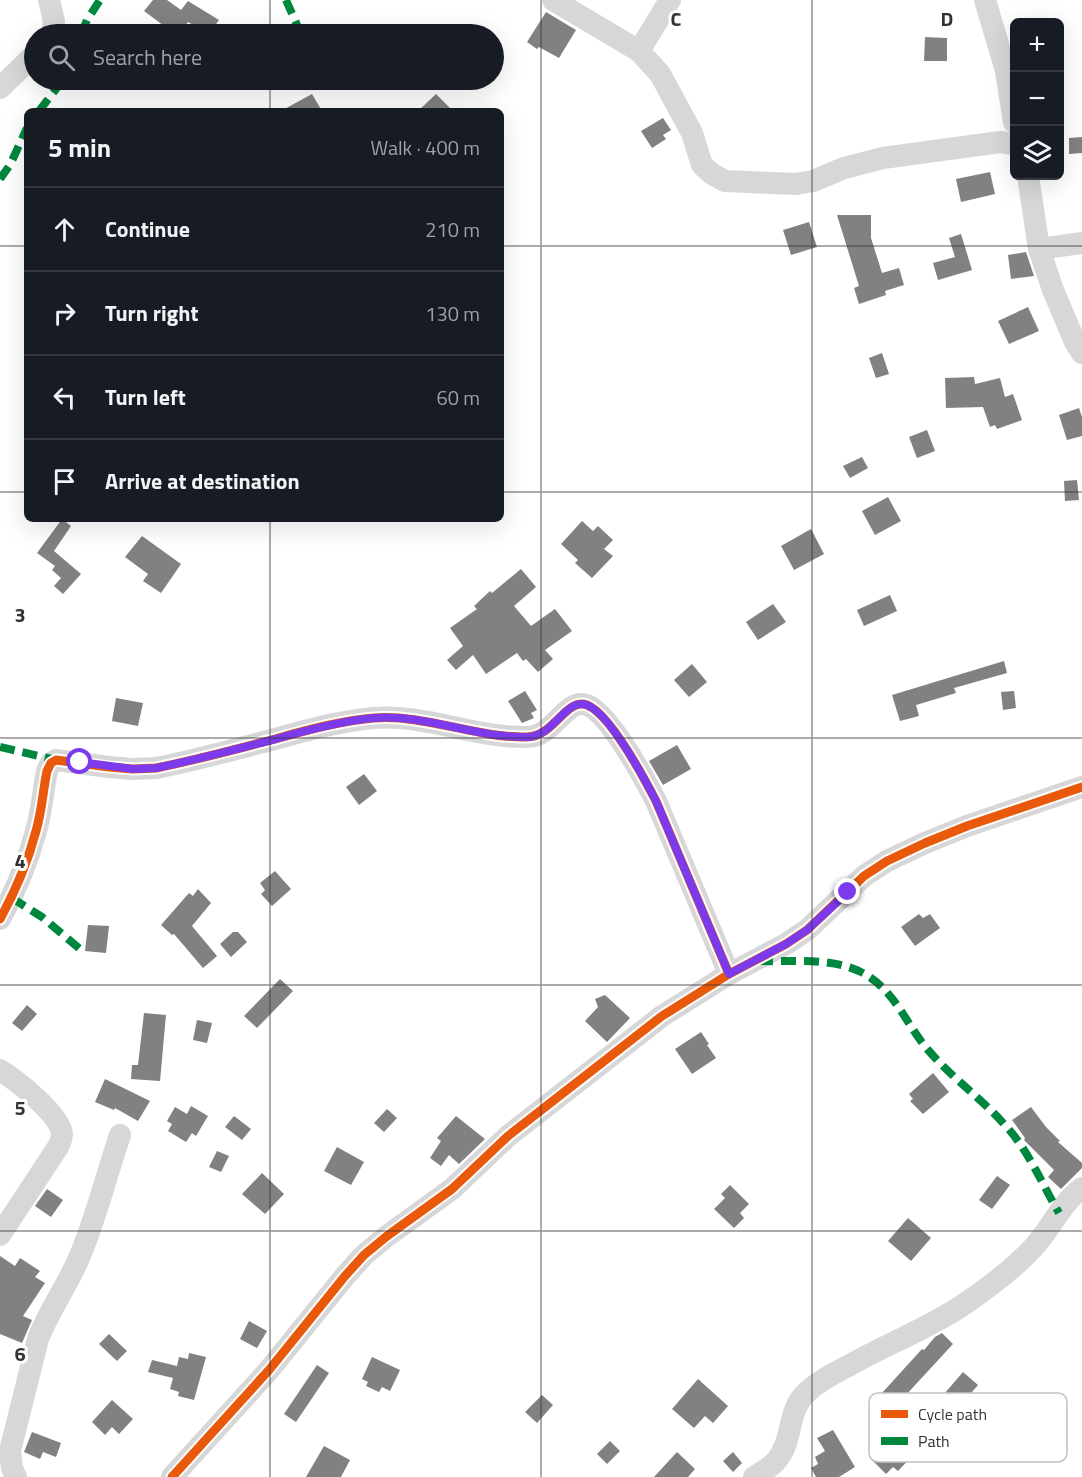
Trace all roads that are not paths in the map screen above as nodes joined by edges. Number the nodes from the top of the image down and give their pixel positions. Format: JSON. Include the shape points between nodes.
{"nodes":[{"id":1,"x":49,"y":0,"type":"edge"},
{"id":2,"x":553,"y":0,"type":"edge"},
{"id":3,"x":670,"y":0,"type":"edge"},
{"id":4,"x":985,"y":0,"type":"edge"},
{"id":5,"x":54,"y":24,"type":"edge"},
{"id":6,"x":639,"y":51,"type":"junction"},
{"id":7,"x":24,"y":65,"type":"edge"},
{"id":8,"x":0,"y":88,"type":"edge"},
{"id":9,"x":1010,"y":96,"type":"edge"},
{"id":10,"x":1010,"y":143,"type":"edge"},
{"id":11,"x":1029,"y":180,"type":"edge"},
{"id":12,"x":1082,"y":243,"type":"edge"},
{"id":13,"x":1040,"y":249,"type":"junction"},
{"id":14,"x":1082,"y":353,"type":"edge"},
{"id":15,"x":1082,"y":787,"type":"edge"},
{"id":16,"x":0,"y":919,"type":"edge"},
{"id":17,"x":729,"y":974,"type":"junction"},
{"id":18,"x":0,"y":1070,"type":"edge"},
{"id":19,"x":120,"y":1135,"type":"dead end"},
{"id":20,"x":1082,"y":1188,"type":"edge"},
{"id":21,"x":0,"y":1235,"type":"edge"},
{"id":22,"x":16,"y":1477,"type":"edge"},
{"id":23,"x":172,"y":1477,"type":"edge"},
{"id":24,"x":754,"y":1477,"type":"edge"}],
"edges":[{"from":1,"to":5,"type":"street"},
{"from":2,"to":6,"type":"street"},
{"from":3,"to":6,"type":"street"},
{"from":4,"to":9,"type":"street"},
{"from":6,"to":10,"type":"street","via":[[660,74],[677,102],[702,165],[725,181],[796,184],[883,159]]},
{"from":7,"to":8,"type":"street"},
{"from":11,"to":13,"type":"street"},
{"from":12,"to":13,"type":"street"},
{"from":13,"to":14,"type":"street","via":[[1053,290]]},
{"from":15,"to":17,"type":"street","via":[[967,826],[887,861],[864,876],[807,930]]},
{"from":16,"to":17,"type":"street","via":[[25,863],[36,831],[47,771],[56,760],[156,768],[373,718],[408,718],[479,733],[539,736],[570,708],[582,704],[597,712],[613,731],[643,777]]},
{"from":17,"to":23,"type":"street","via":[[662,1016],[508,1136],[452,1189],[364,1256],[269,1370]]},
{"from":18,"to":21,"type":"street","via":[[34,1096],[60,1125],[62,1136]]},
{"from":19,"to":22,"type":"street","via":[[82,1251],[38,1339],[10,1451]]},
{"from":20,"to":24,"type":"street","via":[[1072,1195],[1034,1248],[978,1294],[939,1320],[836,1372],[807,1392],[790,1419],[782,1452]]}]}
